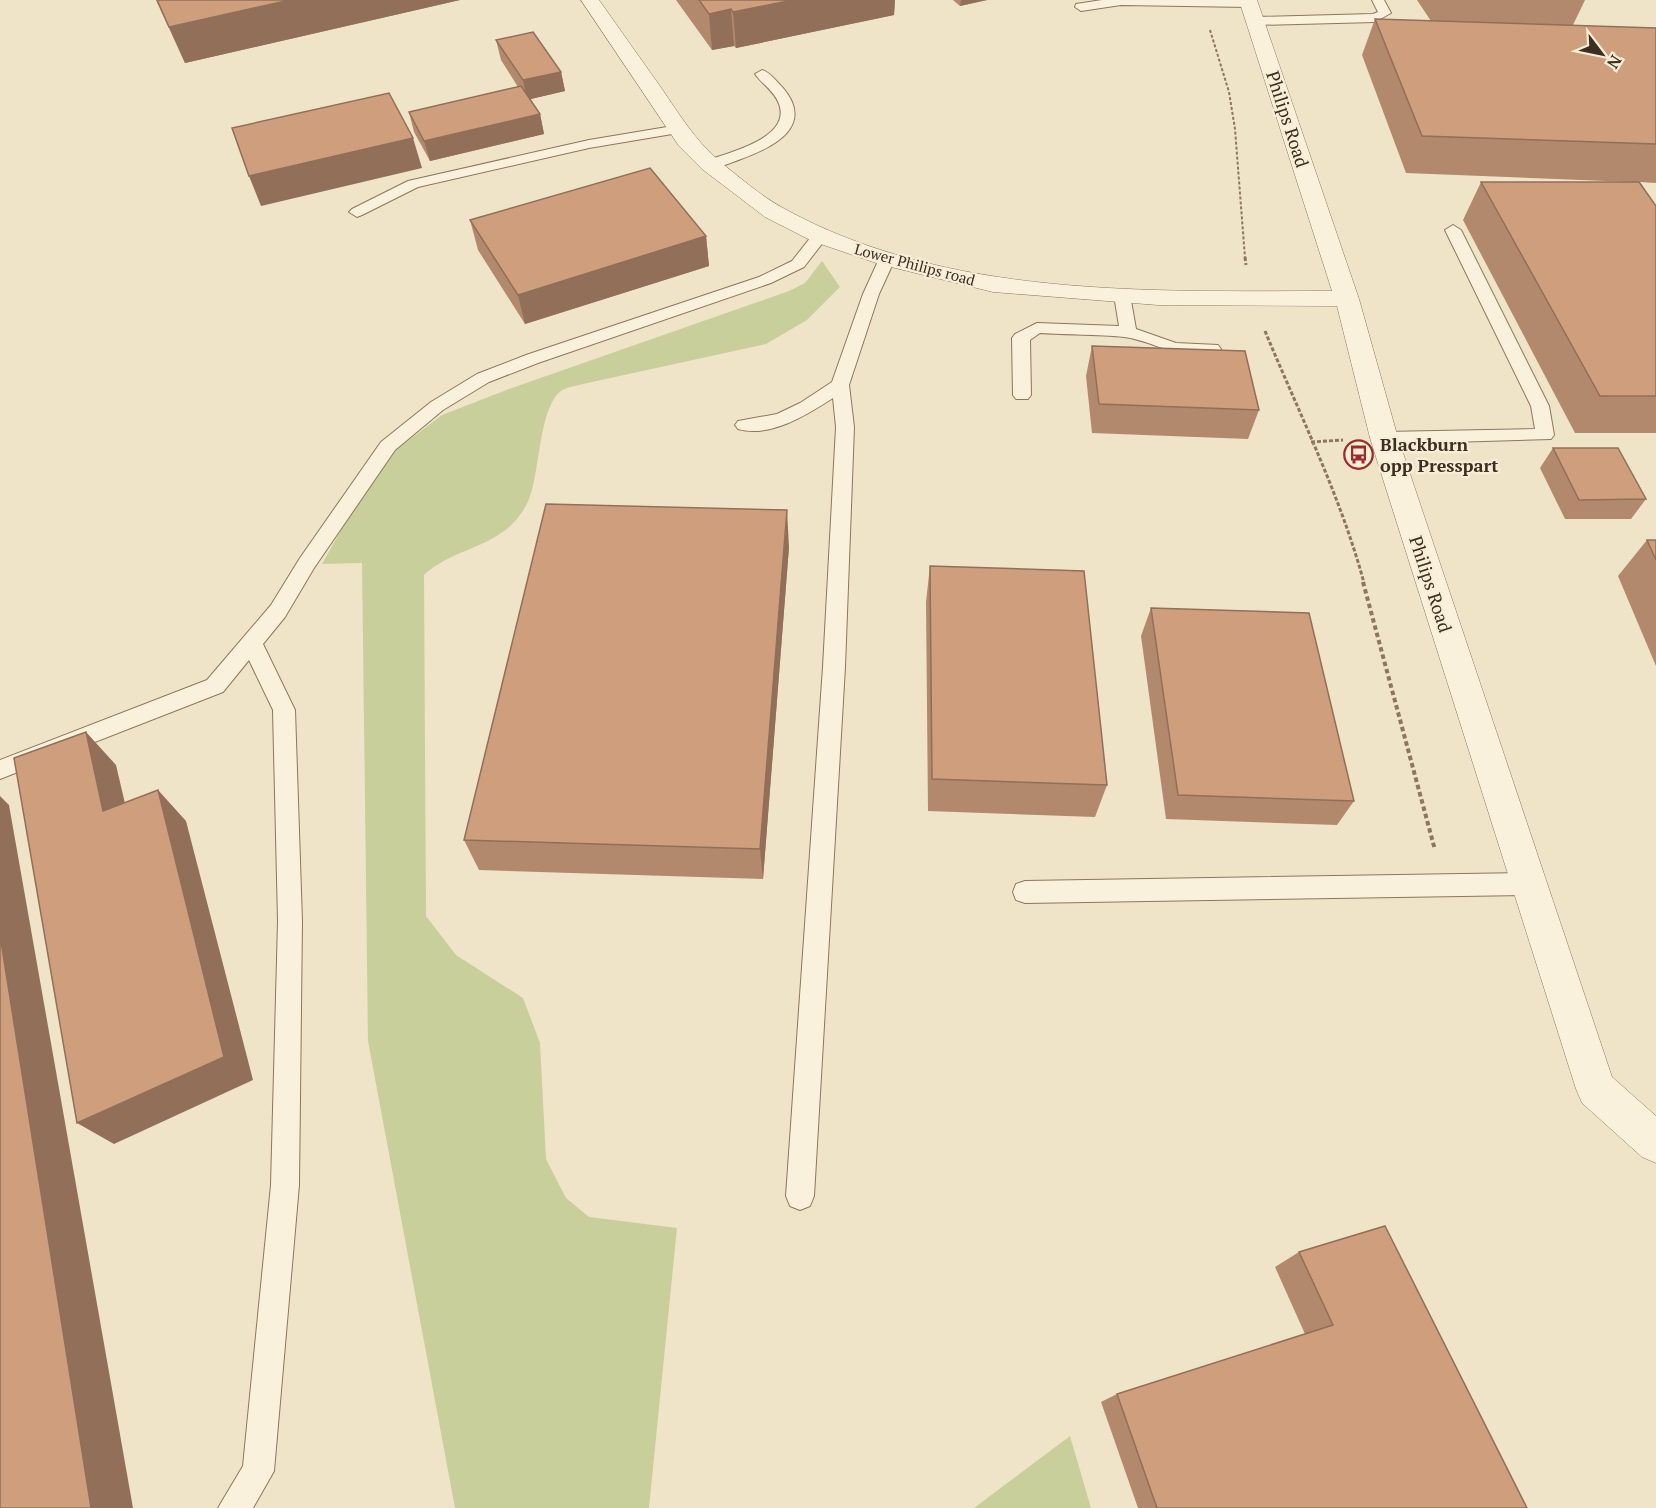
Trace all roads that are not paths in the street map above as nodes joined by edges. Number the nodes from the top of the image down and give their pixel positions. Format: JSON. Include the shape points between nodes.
{"nodes":[{"id":1,"x":590,"y":0,"type":"edge"},
{"id":2,"x":1378,"y":0,"type":"edge"},
{"id":3,"x":1081,"y":7,"type":"dead end"},
{"id":4,"x":1251,"y":8,"type":"edge"},
{"id":5,"x":762,"y":74,"type":"dead end"},
{"id":6,"x":679,"y":129,"type":"junction"},
{"id":7,"x":710,"y":164,"type":"junction"},
{"id":8,"x":357,"y":212,"type":"dead end"},
{"id":9,"x":1452,"y":230,"type":"dead end"},
{"id":10,"x":820,"y":236,"type":"junction"},
{"id":11,"x":887,"y":259,"type":"junction"},
{"id":12,"x":1122,"y":295,"type":"junction"},
{"id":13,"x":1347,"y":299,"type":"junction"},
{"id":14,"x":1128,"y":332,"type":"junction"},
{"id":15,"x":1212,"y":349,"type":"edge"},
{"id":16,"x":840,"y":385,"type":"junction"},
{"id":17,"x":1022,"y":395,"type":"dead end"},
{"id":18,"x":744,"y":425,"type":"dead end"},
{"id":19,"x":1384,"y":438,"type":"junction"},
{"id":20,"x":252,"y":644,"type":"junction"},
{"id":21,"x":0,"y":770,"type":"edge"},
{"id":22,"x":1530,"y":884,"type":"junction"},
{"id":23,"x":1025,"y":892,"type":"dead end"},
{"id":24,"x":1656,"y":1143,"type":"edge"},
{"id":25,"x":800,"y":1196,"type":"dead end"},
{"id":26,"x":234,"y":1508,"type":"edge"}],
"edges":[{"from":1,"to":6,"type":"street","name":"Lower Philips road"},
{"from":2,"to":4,"type":"lane","via":[[1385,13],[1375,18]]},
{"from":3,"to":4,"type":"lane","via":[[1120,1]]},
{"from":4,"to":13,"type":"street","name":"Philips Road"},
{"from":5,"to":7,"type":"lane","via":[[786,103],[788,115],[782,129],[752,151]]},
{"from":6,"to":7,"type":"street","name":"Lower Philips road"},
{"from":6,"to":8,"type":"lane","via":[[589,144],[413,184]]},
{"from":7,"to":10,"type":"street","name":"Lower Philips road","via":[[774,212]]},
{"from":9,"to":19,"type":"lane","via":[[1540,406],[1545,435]]},
{"from":10,"to":11,"type":"street","name":"Lower Philips road"},
{"from":10,"to":20,"type":"lane","via":[[798,264],[765,280],[532,359],[483,378],[437,406],[388,446]]},
{"from":11,"to":12,"type":"street","name":"Lower Philips road","via":[[993,285]]},
{"from":11,"to":16,"type":"lane"},
{"from":12,"to":13,"type":"street","name":"Lower Philips road"},
{"from":12,"to":14,"type":"lane"},
{"from":13,"to":19,"type":"street","name":"Philips Road"},
{"from":14,"to":15,"type":"lane","via":[[1175,348]]},
{"from":14,"to":17,"type":"lane","via":[[1036,328],[1021,338]]},
{"from":16,"to":18,"type":"lane","via":[[796,415],[760,425]]},
{"from":16,"to":25,"type":"lane","via":[[845,438],[834,667]]},
{"from":19,"to":22,"type":"street","name":"Philips Road"},
{"from":20,"to":21,"type":"lane","via":[[215,686]]},
{"from":20,"to":26,"type":"lane","via":[[284,710],[290,921],[285,1185],[258,1471]]},
{"from":22,"to":23,"type":"lane"},
{"from":22,"to":24,"type":"street","name":"Philips Road","via":[[1596,1089]]}]}
